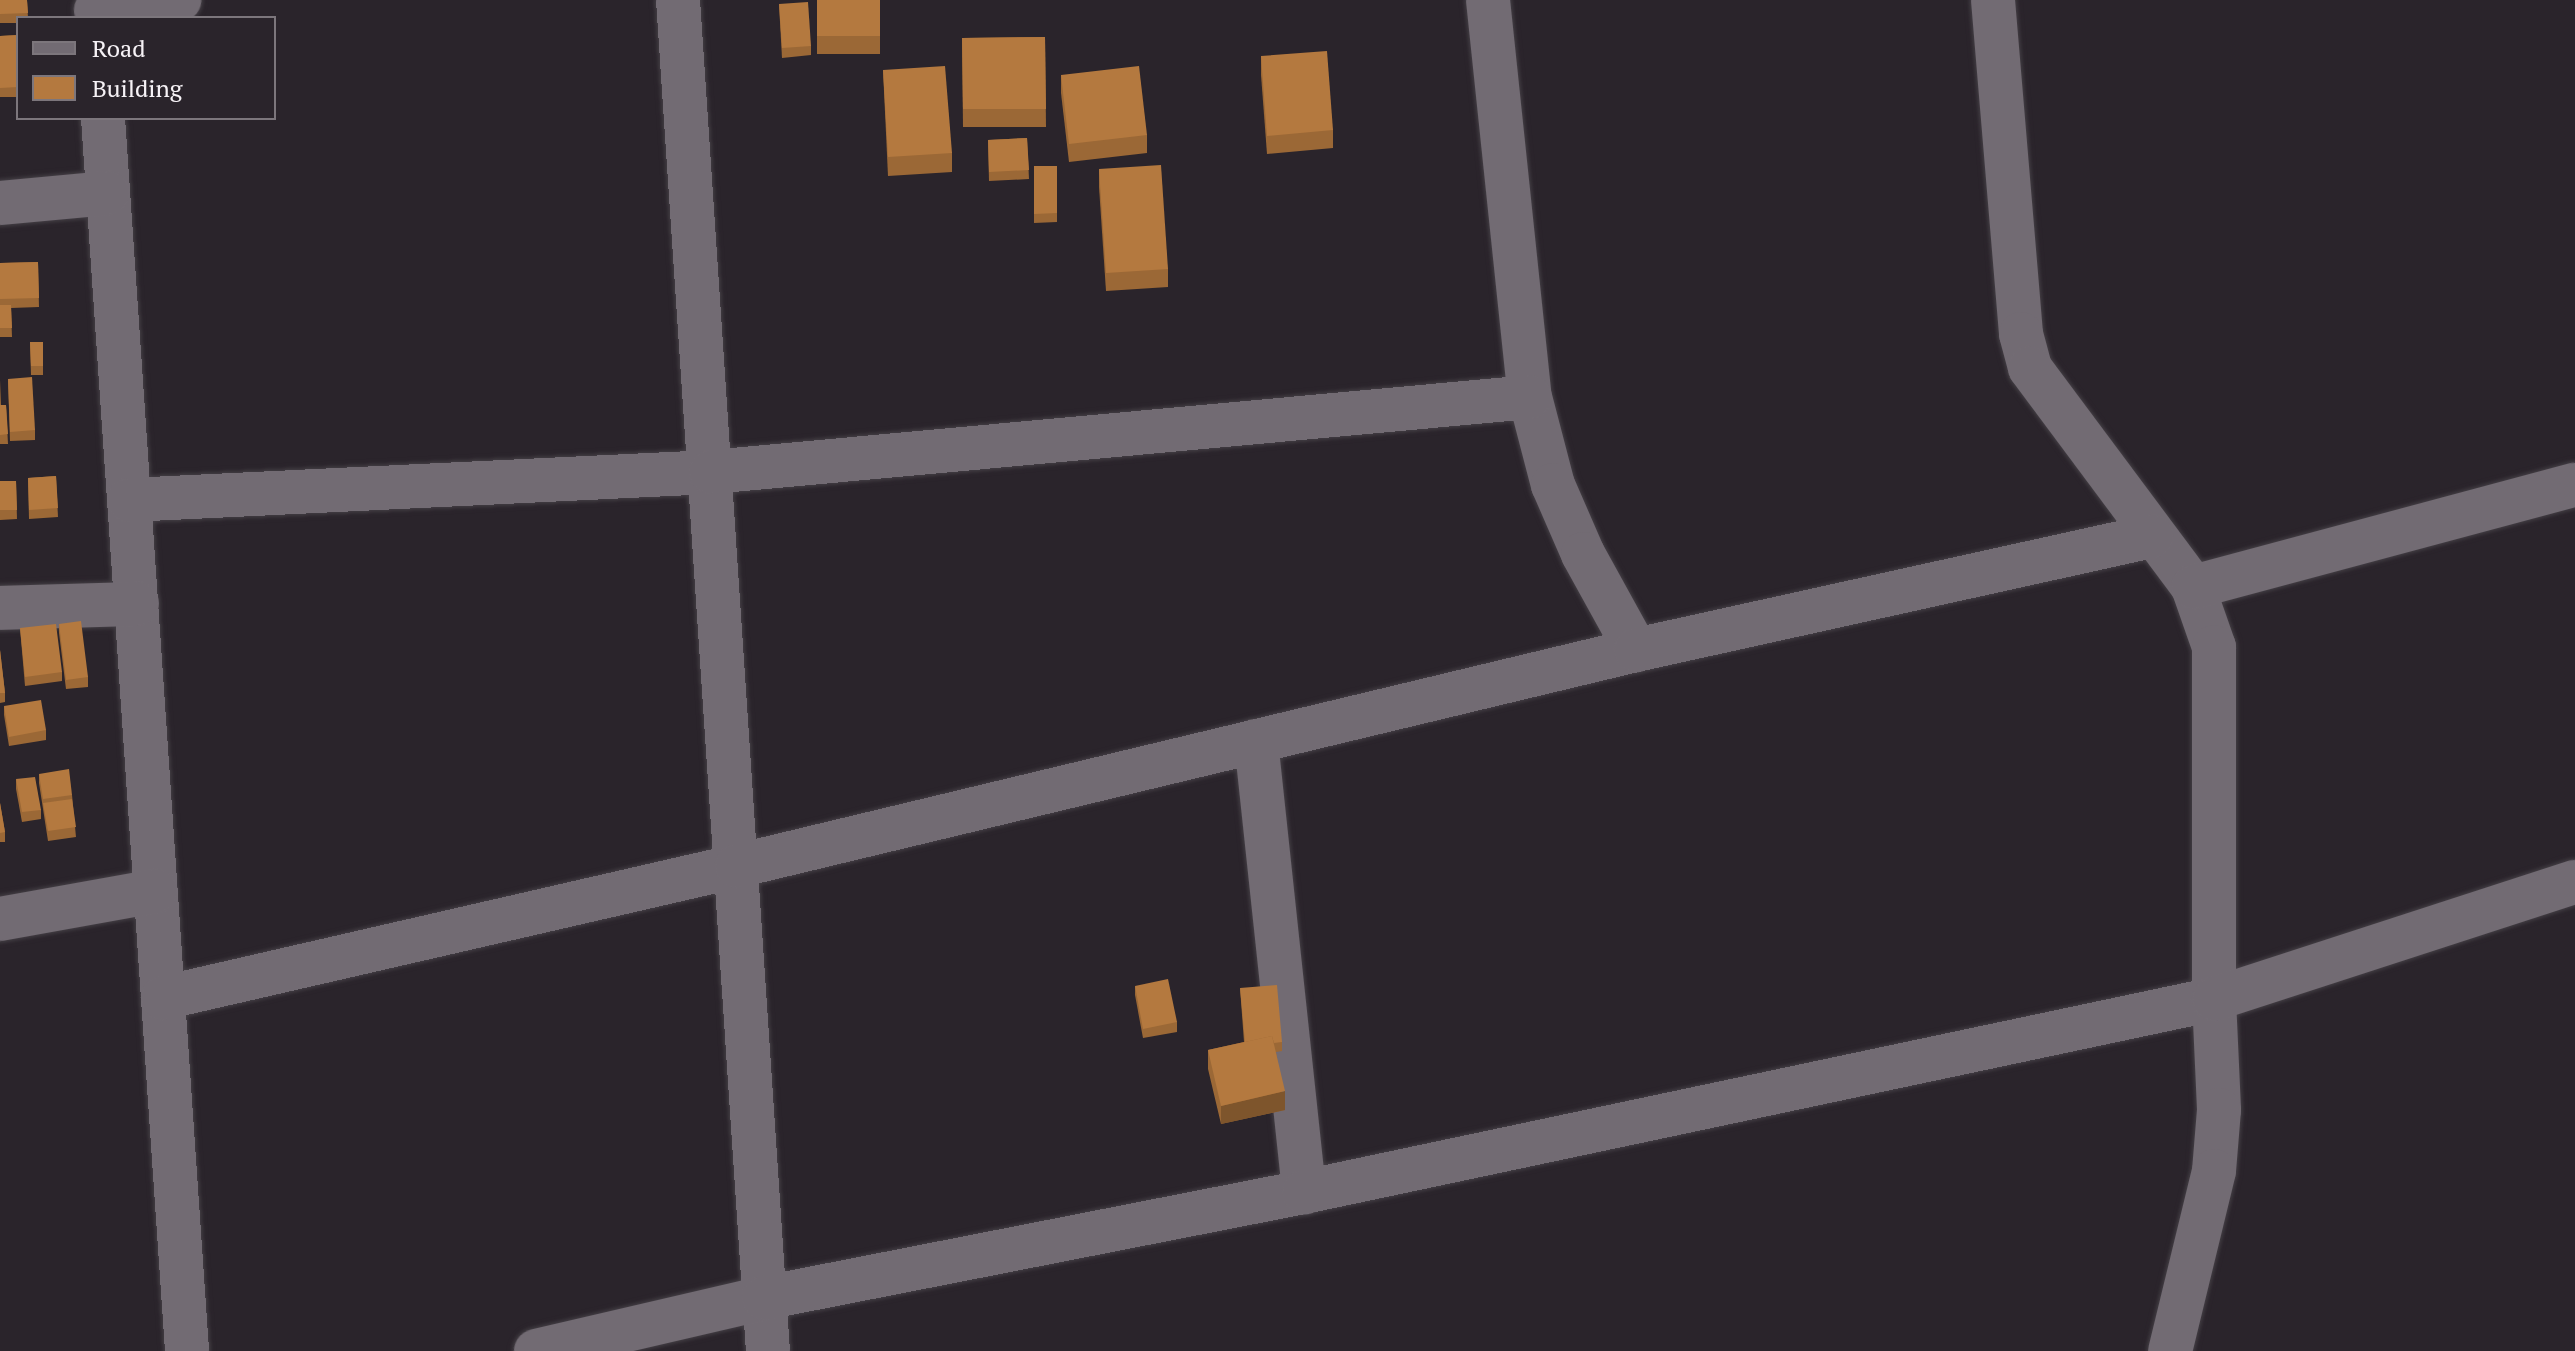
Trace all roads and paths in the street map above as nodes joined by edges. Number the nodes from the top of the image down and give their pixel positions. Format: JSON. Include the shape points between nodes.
{"nodes":[{"id":1,"x":179,"y":0,"type":"edge"},
{"id":2,"x":678,"y":0,"type":"edge"},
{"id":3,"x":1488,"y":0,"type":"edge"},
{"id":4,"x":1993,"y":0,"type":"edge"},
{"id":5,"x":96,"y":9,"type":"edge"},
{"id":6,"x":103,"y":120,"type":"edge"},
{"id":7,"x":108,"y":193,"type":"junction"},
{"id":8,"x":0,"y":203,"type":"edge"},
{"id":9,"x":1530,"y":397,"type":"junction"},
{"id":10,"x":711,"y":472,"type":"junction"},
{"id":11,"x":2575,"y":485,"type":"edge"},
{"id":12,"x":129,"y":500,"type":"junction"},
{"id":13,"x":2152,"y":536,"type":"junction"},
{"id":14,"x":2193,"y":587,"type":"junction"},
{"id":15,"x":137,"y":604,"type":"junction"},
{"id":16,"x":0,"y":608,"type":"edge"},
{"id":17,"x":1636,"y":650,"type":"junction"},
{"id":18,"x":1256,"y":741,"type":"junction"},
{"id":19,"x":737,"y":866,"type":"junction"},
{"id":20,"x":2575,"y":882,"type":"edge"},
{"id":21,"x":155,"y":891,"type":"junction"},
{"id":22,"x":0,"y":919,"type":"edge"},
{"id":23,"x":163,"y":998,"type":"junction"},
{"id":24,"x":2214,"y":999,"type":"junction"},
{"id":25,"x":1304,"y":1192,"type":"junction"},
{"id":26,"x":764,"y":1298,"type":"junction"},
{"id":27,"x":187,"y":1351,"type":"edge"},
{"id":28,"x":536,"y":1351,"type":"edge"},
{"id":29,"x":768,"y":1351,"type":"edge"},
{"id":30,"x":2170,"y":1351,"type":"edge"}],
"edges":[{"from":1,"to":5,"type":"street"},
{"from":2,"to":10,"type":"street"},
{"from":3,"to":9,"type":"street"},
{"from":4,"to":13,"type":"street","via":[[2021,334],[2030,368]]},
{"from":6,"to":7,"type":"street"},
{"from":7,"to":8,"type":"street"},
{"from":7,"to":12,"type":"street"},
{"from":9,"to":10,"type":"street"},
{"from":9,"to":17,"type":"street","via":[[1553,485],[1583,554]]},
{"from":10,"to":12,"type":"street"},
{"from":10,"to":19,"type":"street"},
{"from":11,"to":14,"type":"street"},
{"from":12,"to":15,"type":"street"},
{"from":13,"to":14,"type":"street"},
{"from":13,"to":17,"type":"street"},
{"from":14,"to":24,"type":"street","via":[[2214,647]]},
{"from":15,"to":16,"type":"street"},
{"from":15,"to":21,"type":"street"},
{"from":17,"to":18,"type":"street"},
{"from":18,"to":19,"type":"street"},
{"from":18,"to":25,"type":"street"},
{"from":19,"to":23,"type":"street"},
{"from":19,"to":26,"type":"street"},
{"from":20,"to":24,"type":"street"},
{"from":21,"to":22,"type":"street"},
{"from":21,"to":23,"type":"street"},
{"from":23,"to":27,"type":"street"},
{"from":24,"to":25,"type":"street"},
{"from":24,"to":30,"type":"street","via":[[2219,1110],[2214,1171]]},
{"from":25,"to":26,"type":"street"},
{"from":26,"to":28,"type":"street"},
{"from":26,"to":29,"type":"street"}]}
